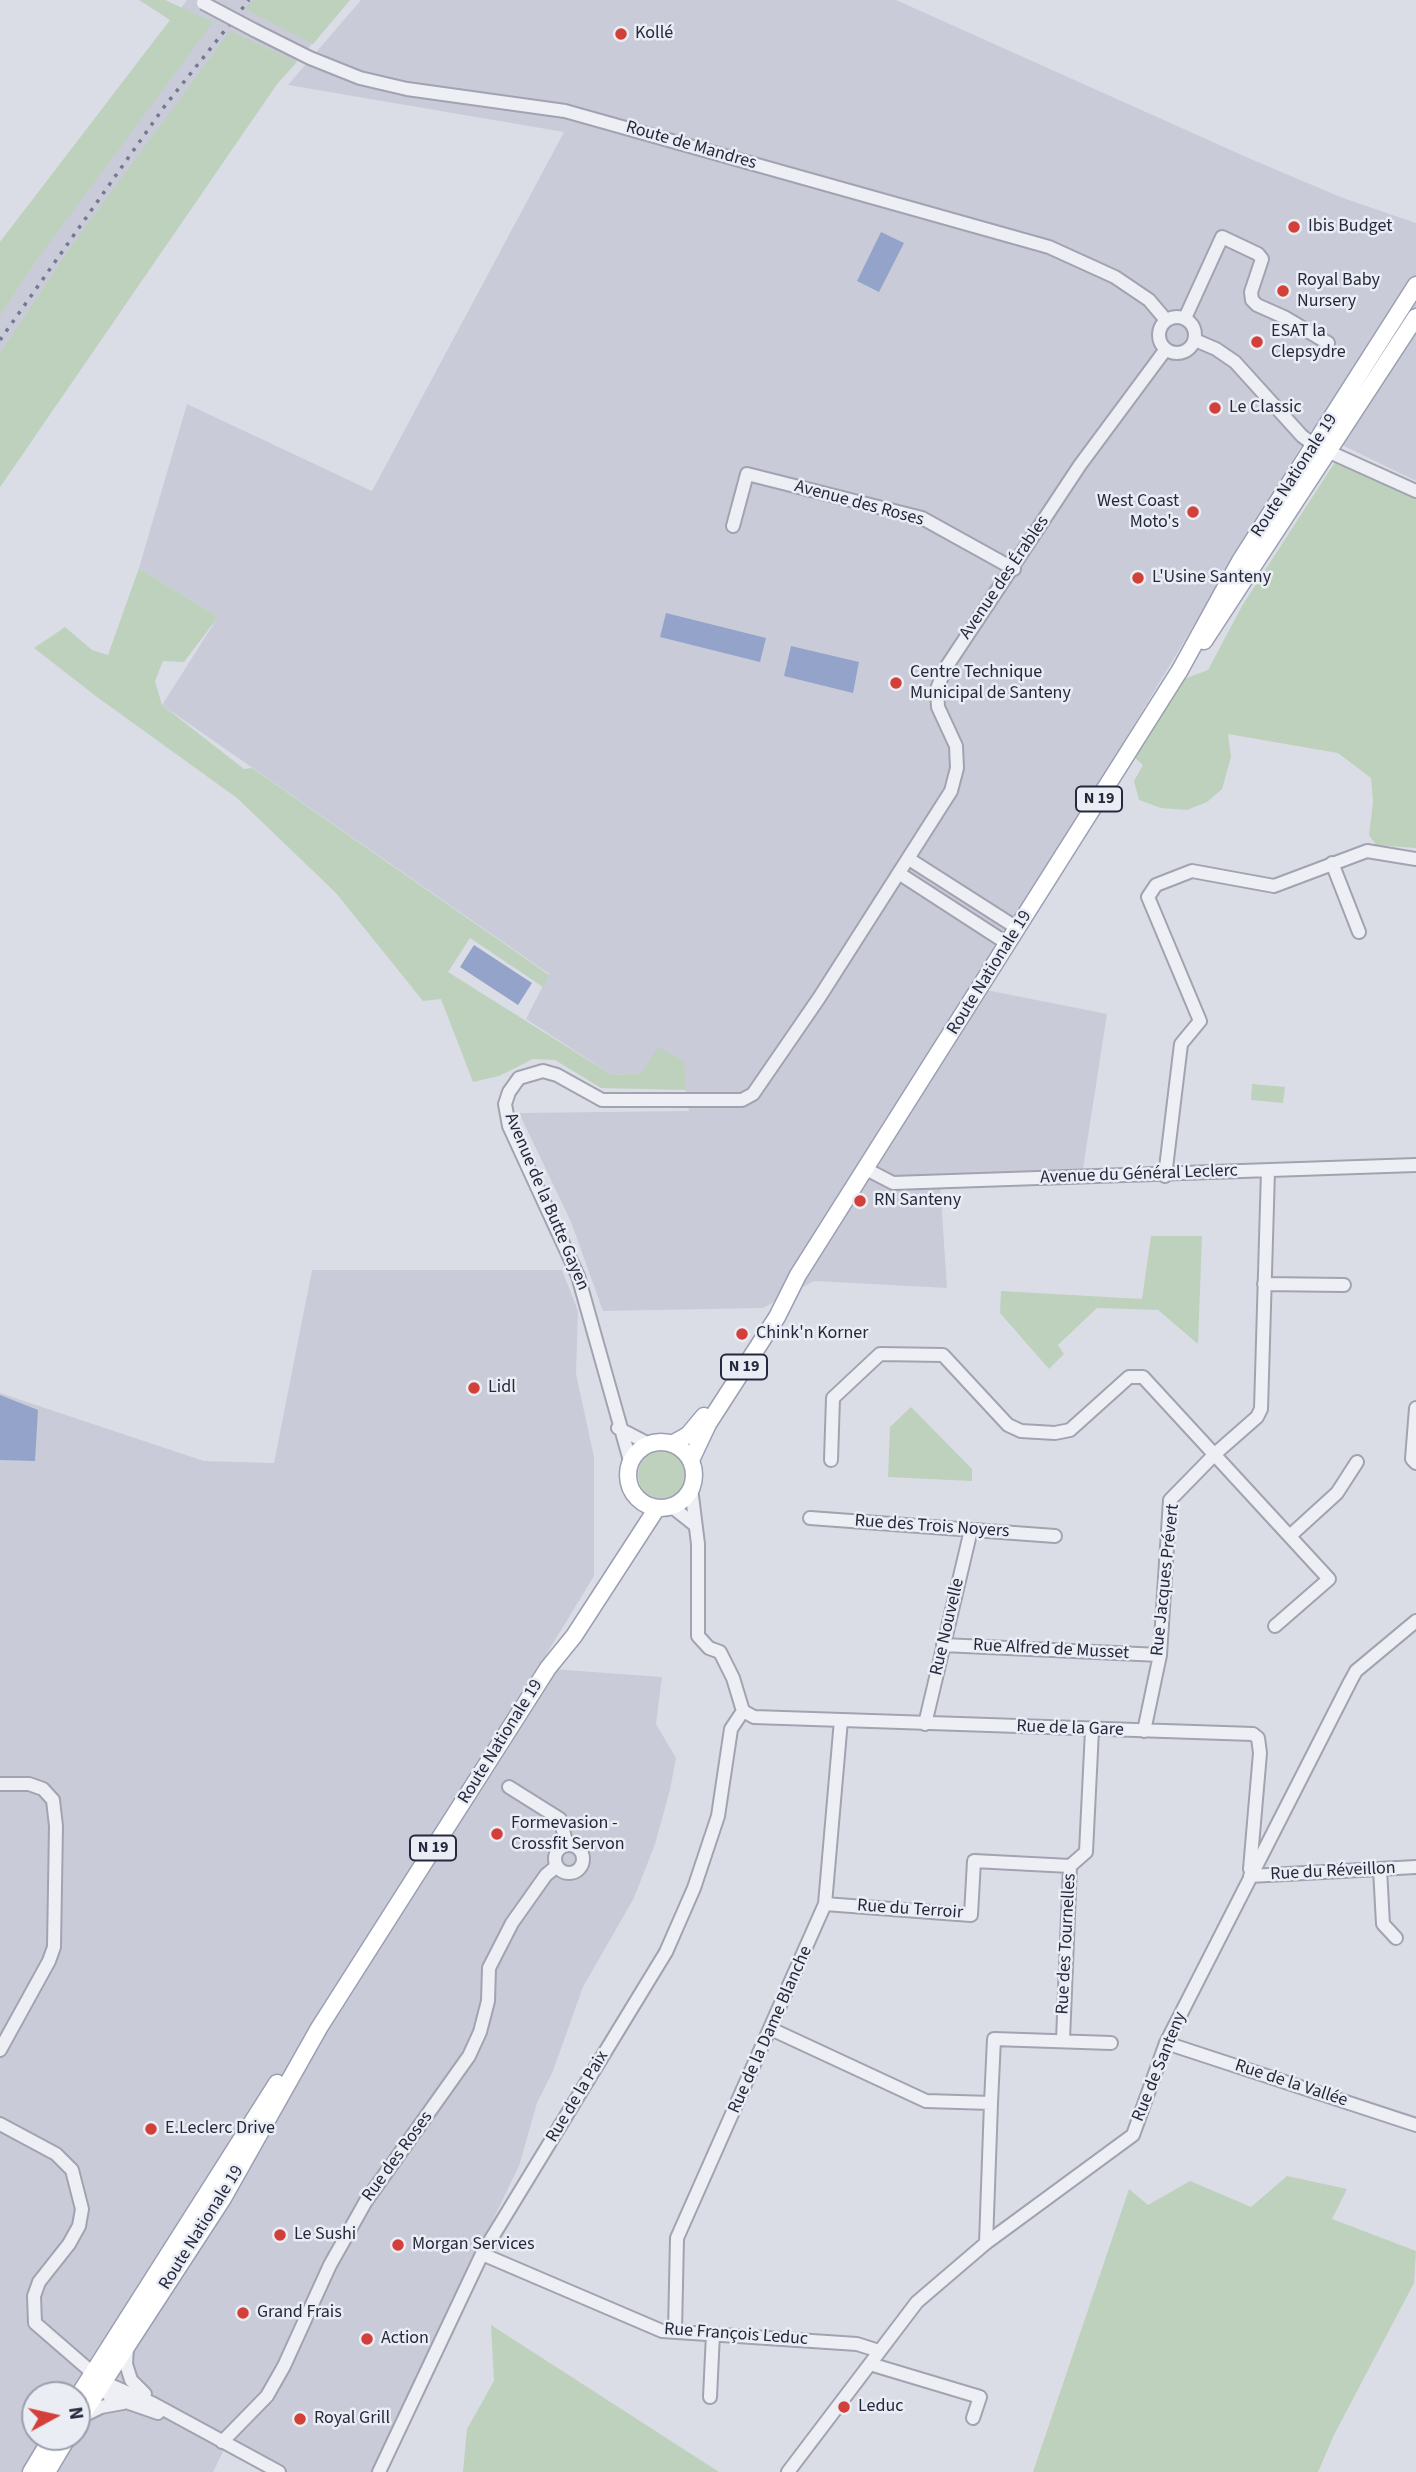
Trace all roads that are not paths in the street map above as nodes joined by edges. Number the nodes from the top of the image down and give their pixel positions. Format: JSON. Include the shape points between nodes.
{"nodes":[{"id":1,"x":200,"y":2,"type":"edge"},
{"id":2,"x":1416,"y":285,"type":"edge"},
{"id":3,"x":1416,"y":317,"type":"edge"},
{"id":4,"x":1185,"y":318,"type":"junction"},
{"id":5,"x":1166,"y":320,"type":"junction"},
{"id":6,"x":1195,"y":340,"type":"junction"},
{"id":7,"x":1328,"y":342,"type":"dead end"},
{"id":8,"x":1166,"y":349,"type":"junction"},
{"id":9,"x":1314,"y":445,"type":"junction"},
{"id":10,"x":1330,"y":453,"type":"junction"},
{"id":11,"x":1416,"y":491,"type":"edge"},
{"id":12,"x":733,"y":526,"type":"dead end"},
{"id":13,"x":1014,"y":569,"type":"junction"},
{"id":14,"x":1181,"y":670,"type":"junction"},
{"id":15,"x":909,"y":859,"type":"junction"},
{"id":16,"x":1416,"y":859,"type":"edge"},
{"id":17,"x":1332,"y":863,"type":"junction"},
{"id":18,"x":900,"y":874,"type":"junction"},
{"id":19,"x":1017,"y":928,"type":"junction"},
{"id":20,"x":1359,"y":932,"type":"dead end"},
{"id":21,"x":1007,"y":944,"type":"junction"},
{"id":22,"x":767,"y":1073,"type":"joint"},
{"id":23,"x":1416,"y":1165,"type":"edge"},
{"id":24,"x":866,"y":1169,"type":"junction"},
{"id":25,"x":1268,"y":1171,"type":"junction"},
{"id":26,"x":1165,"y":1176,"type":"junction"},
{"id":27,"x":798,"y":1275,"type":"junction"},
{"id":28,"x":1264,"y":1284,"type":"junction"},
{"id":29,"x":1344,"y":1285,"type":"dead end"},
{"id":30,"x":1416,"y":1408,"type":"edge"},
{"id":31,"x":618,"y":1428,"type":"junction"},
{"id":32,"x":649,"y":1444,"type":"junction"},
{"id":33,"x":673,"y":1444,"type":"junction"},
{"id":34,"x":1216,"y":1453,"type":"junction"},
{"id":35,"x":691,"y":1460,"type":"junction"},
{"id":36,"x":831,"y":1460,"type":"dead end"},
{"id":37,"x":1414,"y":1461,"type":"edge"},
{"id":38,"x":1357,"y":1462,"type":"dead end"},
{"id":39,"x":631,"y":1464,"type":"junction"},
{"id":40,"x":691,"y":1488,"type":"junction"},
{"id":41,"x":638,"y":1498,"type":"junction"},
{"id":42,"x":664,"y":1507,"type":"junction"},
{"id":43,"x":810,"y":1518,"type":"dead end"},
{"id":44,"x":696,"y":1526,"type":"junction"},
{"id":45,"x":971,"y":1530,"type":"junction"},
{"id":46,"x":1292,"y":1534,"type":"junction"},
{"id":47,"x":1055,"y":1536,"type":"dead end"},
{"id":48,"x":1416,"y":1621,"type":"edge"},
{"id":49,"x":1275,"y":1626,"type":"dead end"},
{"id":50,"x":943,"y":1645,"type":"junction"},
{"id":51,"x":1160,"y":1655,"type":"junction"},
{"id":52,"x":548,"y":1668,"type":"junction"},
{"id":53,"x":743,"y":1711,"type":"junction"},
{"id":54,"x":841,"y":1720,"type":"junction"},
{"id":55,"x":925,"y":1724,"type":"junction"},
{"id":56,"x":1091,"y":1730,"type":"junction"},
{"id":57,"x":1144,"y":1731,"type":"junction"},
{"id":58,"x":0,"y":1784,"type":"edge"},
{"id":59,"x":509,"y":1787,"type":"dead end"},
{"id":60,"x":567,"y":1845,"type":"junction"},
{"id":61,"x":557,"y":1866,"type":"junction"},
{"id":62,"x":1070,"y":1866,"type":"junction"},
{"id":63,"x":1416,"y":1867,"type":"edge"},
{"id":64,"x":1380,"y":1869,"type":"junction"},
{"id":65,"x":1250,"y":1876,"type":"junction"},
{"id":66,"x":825,"y":1904,"type":"junction"},
{"id":67,"x":1396,"y":1938,"type":"dead end"},
{"id":68,"x":319,"y":2028,"type":"junction"},
{"id":69,"x":771,"y":2029,"type":"junction"},
{"id":70,"x":1063,"y":2040,"type":"junction"},
{"id":71,"x":1111,"y":2043,"type":"dead end"},
{"id":72,"x":1166,"y":2043,"type":"junction"},
{"id":73,"x":0,"y":2050,"type":"edge"},
{"id":74,"x":991,"y":2103,"type":"junction"},
{"id":75,"x":0,"y":2124,"type":"edge"},
{"id":76,"x":1416,"y":2125,"type":"edge"},
{"id":77,"x":986,"y":2243,"type":"junction"},
{"id":78,"x":482,"y":2254,"type":"junction"},
{"id":79,"x":675,"y":2332,"type":"junction"},
{"id":80,"x":713,"y":2334,"type":"junction"},
{"id":81,"x":127,"y":2347,"type":"junction"},
{"id":82,"x":879,"y":2351,"type":"junction"},
{"id":83,"x":870,"y":2364,"type":"junction"},
{"id":84,"x":98,"y":2378,"type":"junction"},
{"id":85,"x":91,"y":2385,"type":"edge"},
{"id":86,"x":91,"y":2394,"type":"edge"},
{"id":87,"x":710,"y":2398,"type":"dead end"},
{"id":88,"x":130,"y":2404,"type":"junction"},
{"id":89,"x":91,"y":2414,"type":"edge"},
{"id":90,"x":175,"y":2418,"type":"junction"},
{"id":91,"x":973,"y":2418,"type":"dead end"},
{"id":92,"x":222,"y":2442,"type":"junction"},
{"id":93,"x":44,"y":2451,"type":"edge"},
{"id":94,"x":60,"y":2451,"type":"edge"},
{"id":95,"x":31,"y":2472,"type":"edge"},
{"id":96,"x":47,"y":2472,"type":"edge"},
{"id":97,"x":279,"y":2472,"type":"edge"},
{"id":98,"x":379,"y":2472,"type":"edge"},
{"id":99,"x":788,"y":2472,"type":"edge"}],
"edges":[{"from":1,"to":5,"type":"street","name":"Route de Mandres","bridge":true,"via":[[360,78],[565,111],[1049,247],[1115,277],[1149,300]]},
{"from":2,"to":9,"type":"main road","name":"Route Nationale 19","number":"N 19"},
{"from":3,"to":10,"type":"main road","name":"Route Nationale 19","number":"N 19"},
{"from":4,"to":5,"type":"street"},
{"from":4,"to":6,"type":"street","via":[[1193,325]]},
{"from":4,"to":7,"type":"street","via":[[1222,237],[1262,260],[1251,292],[1257,305]]},
{"from":5,"to":8,"type":"street","via":[[1159,335]]},
{"from":6,"to":8,"type":"street","via":[[1183,352]]},
{"from":6,"to":9,"type":"street","via":[[1234,362]]},
{"from":8,"to":13,"type":"street","name":"Avenue des Érables","via":[[1080,466]]},
{"from":9,"to":10,"type":"street"},
{"from":9,"to":14,"type":"main road","name":"Route Nationale 19","number":"N 19","via":[[1240,561]]},
{"from":10,"to":11,"type":"street"},
{"from":10,"to":14,"type":"main road","name":"Route Nationale 19","number":"N 19","via":[[1217,624]]},
{"from":12,"to":13,"type":"street","name":"Avenue des Roses","via":[[747,474],[922,518]]},
{"from":13,"to":15,"type":"street","name":"Avenue des Érables","via":[[945,669],[937,689],[938,707],[956,746],[957,768],[951,791]]},
{"from":14,"to":19,"type":"main road","name":"Route Nationale 19","number":"N 19"},
{"from":15,"to":18,"type":"street","name":"Avenue des Érables"},
{"from":15,"to":19,"type":"street"},
{"from":16,"to":17,"type":"street","via":[[1367,851]]},
{"from":17,"to":20,"type":"street"},
{"from":17,"to":26,"type":"street","via":[[1274,886],[1192,871],[1156,885],[1148,897],[1200,1021],[1181,1044]]},
{"from":18,"to":21,"type":"street"},
{"from":18,"to":22,"type":"street","name":"Avenue des Érables"},
{"from":19,"to":21,"type":"main road","name":"Route Nationale 19","number":"N 19"},
{"from":21,"to":24,"type":"main road","name":"Route Nationale 19","number":"N 19"},
{"from":22,"to":31,"type":"street","name":"Avenue de la Butte Gayen","via":[[742,1100],[602,1100],[543,1071],[519,1078],[509,1092],[505,1104],[509,1126],[578,1276]]},
{"from":23,"to":25,"type":"street","name":"Avenue du Général Leclerc"},
{"from":24,"to":26,"type":"street","name":"Avenue du Général Leclerc","via":[[894,1183]]},
{"from":24,"to":27,"type":"main road","name":"Route Nationale 19","number":"N 19"},
{"from":25,"to":26,"type":"street","name":"Avenue du Général Leclerc"},
{"from":25,"to":28,"type":"street","name":"Rue Jacques Prévert"},
{"from":27,"to":33,"type":"main road","name":"Route Nationale 19","number":"N 19","via":[[701,1420]]},
{"from":27,"to":35,"type":"main road","name":"Route Nationale 19","number":"N 19"},
{"from":28,"to":29,"type":"street"},
{"from":28,"to":34,"type":"street","name":"Rue Jacques Prévert","via":[[1261,1409]]},
{"from":30,"to":37,"type":"street"},
{"from":31,"to":32,"type":"street"},
{"from":31,"to":39,"type":"street","name":"Avenue de la Butte Gayen"},
{"from":32,"to":33,"type":"main road"},
{"from":32,"to":39,"type":"main road"},
{"from":33,"to":35,"type":"main road"},
{"from":34,"to":36,"type":"street","via":[[1143,1377],[1129,1377],[1070,1430],[1021,1431],[1008,1424],[943,1355],[880,1354],[834,1398]]},
{"from":34,"to":46,"type":"street"},
{"from":34,"to":51,"type":"street","name":"Rue Jacques Prévert","via":[[1170,1500]]},
{"from":35,"to":40,"type":"main road"},
{"from":38,"to":46,"type":"street","via":[[1337,1493]]},
{"from":39,"to":41,"type":"main road","via":[[628,1478]]},
{"from":40,"to":42,"type":"main road","via":[[682,1501]]},
{"from":40,"to":44,"type":"street"},
{"from":41,"to":42,"type":"main road"},
{"from":41,"to":52,"type":"main road","name":"Route Nationale 19","number":"N 19","via":[[629,1534],[575,1616]]},
{"from":42,"to":44,"type":"street"},
{"from":42,"to":52,"type":"main road","name":"Route Nationale 19","number":"N 19"},
{"from":43,"to":45,"type":"street","name":"Rue des Trois Noyers"},
{"from":44,"to":53,"type":"street","via":[[698,1636],[720,1652]]},
{"from":45,"to":47,"type":"street","name":"Rue des Trois Noyers"},
{"from":45,"to":50,"type":"street","name":"Rue Nouvelle"},
{"from":46,"to":49,"type":"street","via":[[1329,1578]]},
{"from":48,"to":65,"type":"street","name":"Rue de Santeny","via":[[1356,1671]]},
{"from":50,"to":51,"type":"street","name":"Rue Alfred de Musset"},
{"from":50,"to":55,"type":"street","name":"Rue Nouvelle"},
{"from":51,"to":57,"type":"street","name":"Rue Jacques Prévert"},
{"from":52,"to":68,"type":"main road","name":"Route Nationale 19","number":"N 19"},
{"from":53,"to":54,"type":"street","name":"Rue de la Gare","via":[[754,1717]]},
{"from":53,"to":78,"type":"street","name":"Rue de la Paix","via":[[731,1729],[718,1816],[666,1952]]},
{"from":54,"to":55,"type":"street","name":"Rue de la Gare"},
{"from":54,"to":66,"type":"street","name":"Rue de la Dame Blanche"},
{"from":55,"to":56,"type":"street","name":"Rue de la Gare"},
{"from":56,"to":57,"type":"street","name":"Rue de la Gare"},
{"from":56,"to":62,"type":"street","name":"Rue des Tournelles","via":[[1086,1852]]},
{"from":57,"to":65,"type":"street","name":"Rue de la Gare","via":[[1253,1734],[1258,1738]]},
{"from":58,"to":73,"type":"street","via":[[43,1788],[53,1800],[57,1826],[54,1947]]},
{"from":59,"to":60,"type":"street","via":[[560,1819]]},
{"from":60,"to":61,"type":"street","via":[[556,1853]]},
{"from":60,"to":61,"type":"street","via":[[580,1851],[582,1863],[568,1872]]},
{"from":61,"to":92,"type":"street","name":"Rue des Roses","via":[[512,1923],[489,1968],[488,2001],[469,2056],[366,2201],[267,2396]]},
{"from":62,"to":66,"type":"street","name":"Rue du Terroir","via":[[974,1861],[971,1915]]},
{"from":62,"to":70,"type":"street","name":"Rue des Tournelles"},
{"from":63,"to":64,"type":"street","name":"Rue du Réveillon"},
{"from":64,"to":65,"type":"street","name":"Rue du Réveillon"},
{"from":64,"to":67,"type":"street","via":[[1383,1924]]},
{"from":65,"to":72,"type":"street","name":"Rue de Santeny"},
{"from":66,"to":69,"type":"street","name":"Rue de la Dame Blanche"},
{"from":68,"to":81,"type":"main road","name":"Route Nationale 19","number":"N 19","via":[[222,2200]]},
{"from":68,"to":84,"type":"main road","name":"Route Nationale 19","number":"N 19","via":[[279,2078]]},
{"from":69,"to":74,"type":"street","via":[[926,2101]]},
{"from":69,"to":79,"type":"street","name":"Rue de la Dame Blanche","via":[[677,2238]]},
{"from":70,"to":71,"type":"street"},
{"from":70,"to":74,"type":"street","via":[[994,2039]]},
{"from":72,"to":76,"type":"street","name":"Rue de la Vallée"},
{"from":72,"to":77,"type":"street","name":"Rue de Santeny","via":[[1133,2135]]},
{"from":74,"to":77,"type":"street"},
{"from":75,"to":84,"type":"street","via":[[56,2154],[72,2170],[82,2209],[79,2226],[39,2282],[33,2311],[44,2334]]},
{"from":77,"to":82,"type":"street","name":"Rue de Santeny","via":[[918,2302]]},
{"from":78,"to":79,"type":"street","name":"Rue François Leduc","via":[[648,2326]]},
{"from":78,"to":98,"type":"street","name":"Rue de la Paix"},
{"from":79,"to":80,"type":"street","name":"Rue François Leduc"},
{"from":80,"to":82,"type":"street","name":"Rue François Leduc","via":[[857,2344]]},
{"from":80,"to":87,"type":"street"},
{"from":81,"to":84,"type":"main road","name":"Route Nationale 19","number":"N 19"},
{"from":81,"to":90,"type":"street","via":[[126,2364],[134,2386]]},
{"from":82,"to":83,"type":"street","name":"Rue de Santeny"},
{"from":83,"to":91,"type":"street","via":[[980,2397]]},
{"from":83,"to":99,"type":"street","name":"Rue de Santeny"},
{"from":84,"to":85,"type":"main road","name":"Route Nationale 19","number":"N 19"},
{"from":84,"to":86,"type":"main road","name":"Route Nationale 19","number":"N 19"},
{"from":84,"to":88,"type":"street","via":[[109,2396]]},
{"from":84,"to":90,"type":"street"},
{"from":88,"to":89,"type":"street","via":[[108,2404]]},
{"from":88,"to":90,"type":"street"},
{"from":90,"to":92,"type":"street"},
{"from":92,"to":97,"type":"street"},
{"from":93,"to":95,"type":"main road"},
{"from":94,"to":96,"type":"main road"}]}
